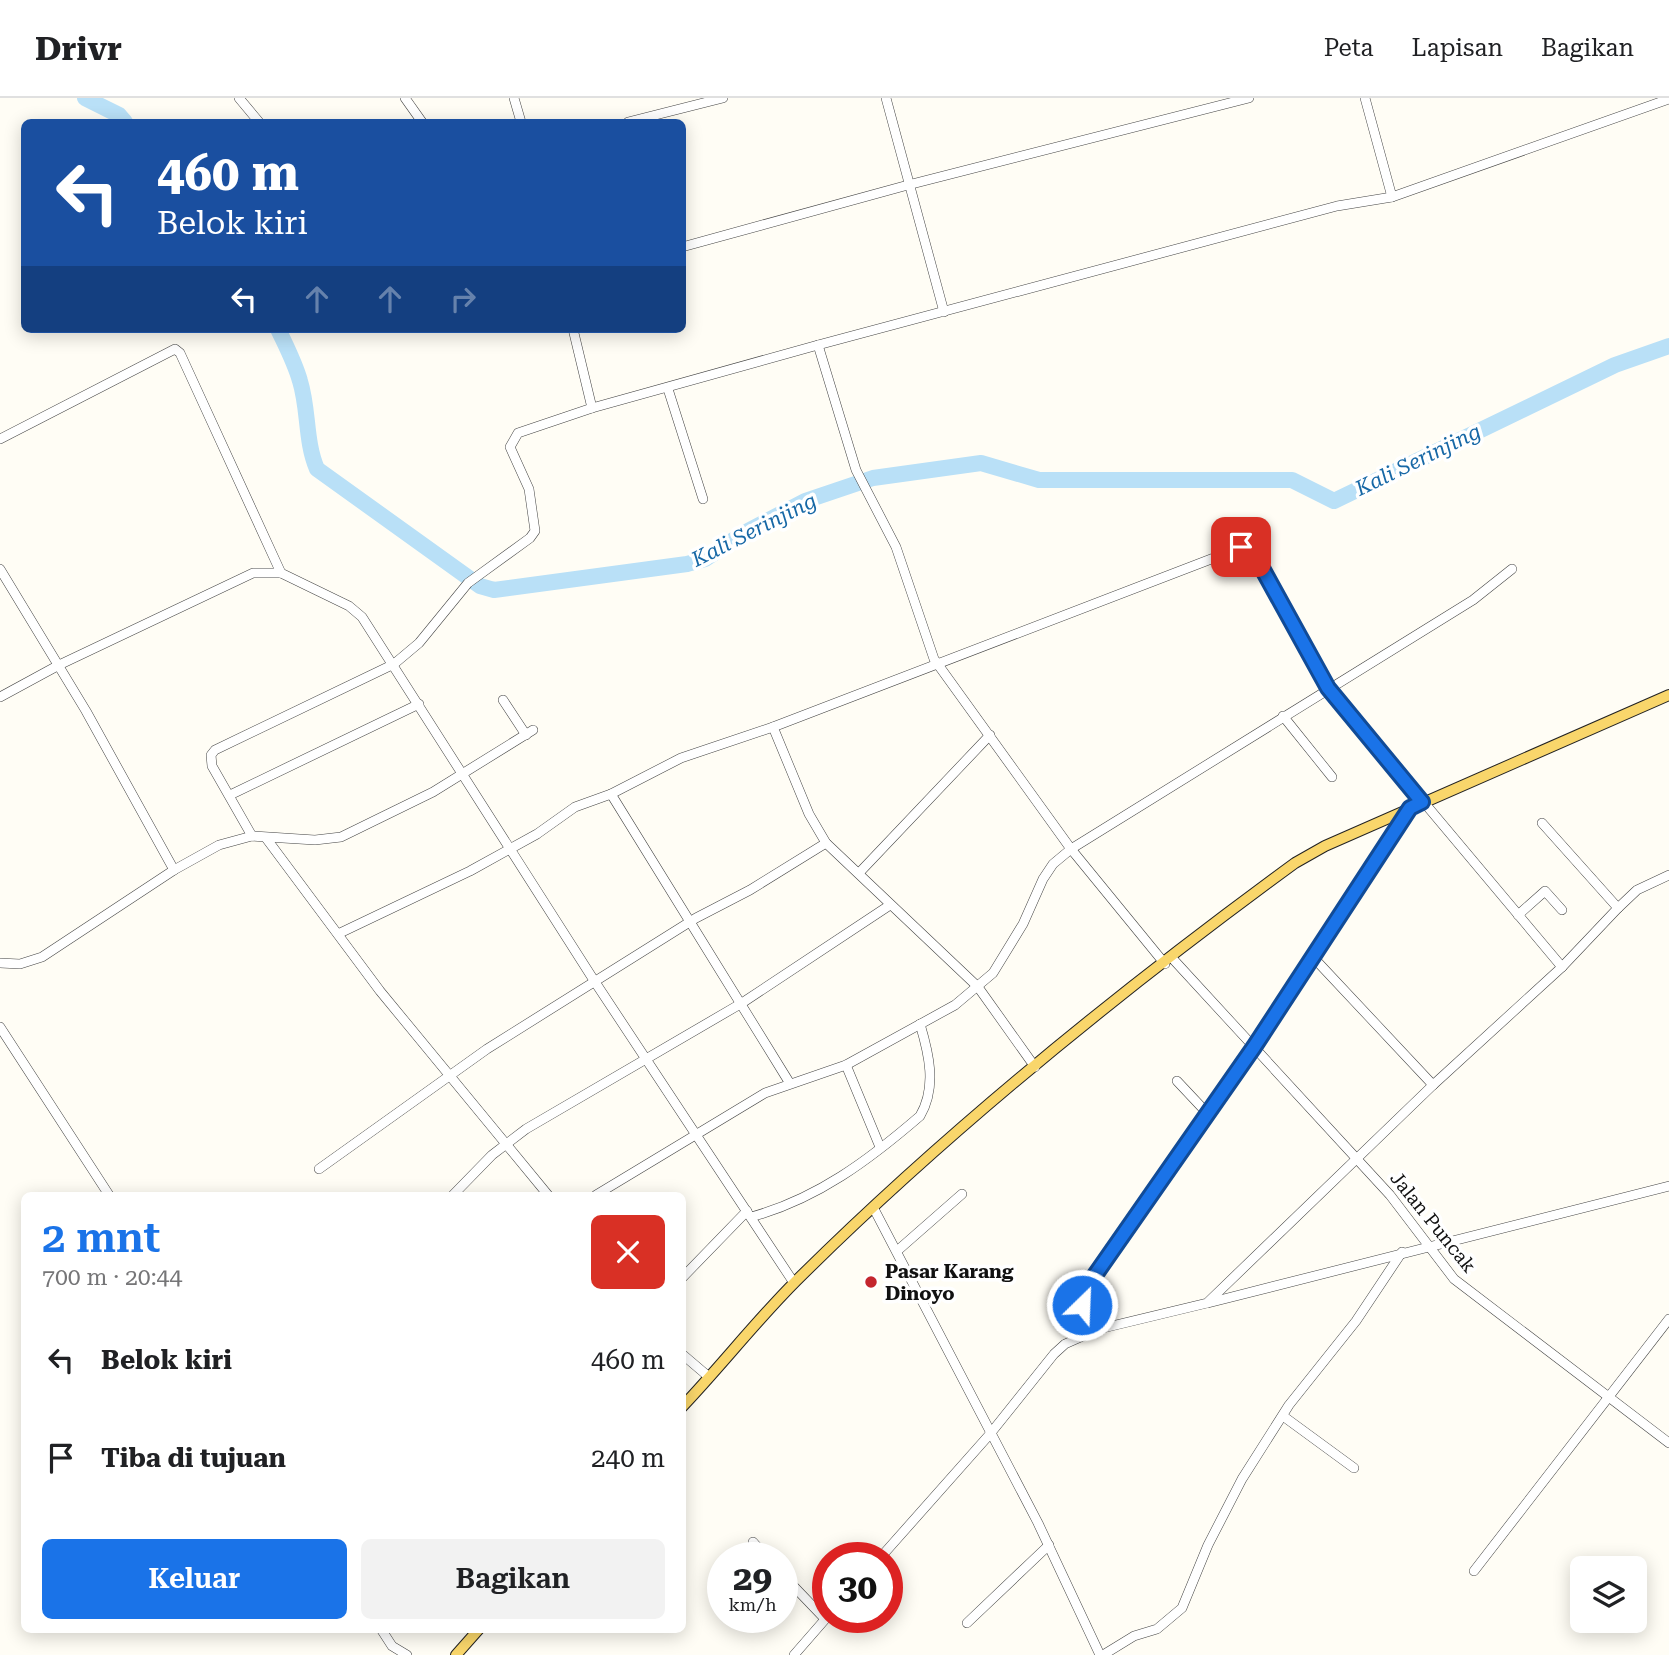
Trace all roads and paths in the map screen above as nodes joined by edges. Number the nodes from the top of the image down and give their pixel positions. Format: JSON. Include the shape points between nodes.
{"nodes":[{"id":1,"x":239,"y":98,"type":"edge"},
{"id":2,"x":405,"y":98,"type":"edge"},
{"id":3,"x":514,"y":98,"type":"edge"},
{"id":4,"x":723,"y":98,"type":"edge"},
{"id":5,"x":886,"y":98,"type":"edge"},
{"id":6,"x":1249,"y":98,"type":"edge"},
{"id":7,"x":1365,"y":98,"type":"edge"},
{"id":8,"x":1669,"y":99,"type":"edge"},
{"id":9,"x":256,"y":119,"type":"edge"},
{"id":10,"x":420,"y":119,"type":"edge"},
{"id":11,"x":520,"y":119,"type":"edge"},
{"id":12,"x":640,"y":119,"type":"edge"},
{"id":13,"x":908,"y":185,"type":"junction"},
{"id":14,"x":1392,"y":197,"type":"junction"},
{"id":15,"x":686,"y":246,"type":"edge"},
{"id":16,"x":944,"y":312,"type":"junction"},
{"id":17,"x":574,"y":333,"type":"edge"},
{"id":18,"x":818,"y":345,"type":"junction"},
{"id":19,"x":668,"y":389,"type":"junction"},
{"id":20,"x":592,"y":408,"type":"junction"},
{"id":21,"x":0,"y":439,"type":"edge"},
{"id":22,"x":703,"y":499,"type":"dead end"},
{"id":23,"x":0,"y":569,"type":"edge"},
{"id":24,"x":1512,"y":569,"type":"dead end"},
{"id":25,"x":281,"y":573,"type":"junction"},
{"id":26,"x":934,"y":659,"type":"junction"},
{"id":27,"x":394,"y":664,"type":"junction"},
{"id":28,"x":59,"y":665,"type":"junction"},
{"id":29,"x":1330,"y":691,"type":"junction"},
{"id":30,"x":1669,"y":695,"type":"edge"},
{"id":31,"x":0,"y":697,"type":"edge"},
{"id":32,"x":503,"y":700,"type":"dead end"},
{"id":33,"x":419,"y":705,"type":"junction"},
{"id":34,"x":1286,"y":721,"type":"junction"},
{"id":35,"x":773,"y":727,"type":"junction"},
{"id":36,"x":990,"y":735,"type":"junction"},
{"id":37,"x":464,"y":773,"type":"junction"},
{"id":38,"x":1332,"y":777,"type":"dead end"},
{"id":39,"x":611,"y":794,"type":"junction"},
{"id":40,"x":230,"y":795,"type":"junction"},
{"id":41,"x":1422,"y":802,"type":"junction"},
{"id":42,"x":1410,"y":808,"type":"junction"},
{"id":43,"x":1542,"y":823,"type":"dead end"},
{"id":44,"x":252,"y":836,"type":"junction"},
{"id":45,"x":266,"y":838,"type":"junction"},
{"id":46,"x":826,"y":843,"type":"junction"},
{"id":47,"x":511,"y":850,"type":"junction"},
{"id":48,"x":1075,"y":853,"type":"junction"},
{"id":49,"x":174,"y":870,"type":"junction"},
{"id":50,"x":859,"y":873,"type":"junction"},
{"id":51,"x":1669,"y":875,"type":"edge"},
{"id":52,"x":890,"y":905,"type":"junction"},
{"id":53,"x":1618,"y":908,"type":"junction"},
{"id":54,"x":1562,"y":910,"type":"dead end"},
{"id":55,"x":1518,"y":915,"type":"junction"},
{"id":56,"x":691,"y":921,"type":"junction"},
{"id":57,"x":340,"y":933,"type":"junction"},
{"id":58,"x":1312,"y":956,"type":"junction"},
{"id":59,"x":1168,"y":961,"type":"junction"},
{"id":60,"x":0,"y":963,"type":"edge"},
{"id":61,"x":1562,"y":967,"type":"junction"},
{"id":62,"x":594,"y":982,"type":"junction"},
{"id":63,"x":978,"y":987,"type":"junction"},
{"id":64,"x":742,"y":1003,"type":"junction"},
{"id":65,"x":920,"y":1024,"type":"junction"},
{"id":66,"x":0,"y":1027,"type":"edge"},
{"id":67,"x":1254,"y":1047,"type":"junction"},
{"id":68,"x":648,"y":1059,"type":"junction"},
{"id":69,"x":846,"y":1065,"type":"junction"},
{"id":70,"x":1035,"y":1067,"type":"junction"},
{"id":71,"x":451,"y":1074,"type":"junction"},
{"id":72,"x":1177,"y":1081,"type":"dead end"},
{"id":73,"x":789,"y":1082,"type":"junction"},
{"id":74,"x":1433,"y":1085,"type":"junction"},
{"id":75,"x":1208,"y":1114,"type":"junction"},
{"id":76,"x":696,"y":1133,"type":"junction"},
{"id":77,"x":507,"y":1144,"type":"junction"},
{"id":78,"x":880,"y":1147,"type":"junction"},
{"id":79,"x":1358,"y":1159,"type":"junction"},
{"id":80,"x":319,"y":1169,"type":"dead end"},
{"id":81,"x":1669,"y":1186,"type":"edge"},
{"id":82,"x":106,"y":1192,"type":"edge"},
{"id":83,"x":456,"y":1192,"type":"edge"},
{"id":84,"x":546,"y":1192,"type":"edge"},
{"id":85,"x":601,"y":1192,"type":"edge"},
{"id":86,"x":962,"y":1194,"type":"dead end"},
{"id":87,"x":873,"y":1207,"type":"junction"},
{"id":88,"x":749,"y":1214,"type":"junction"},
{"id":89,"x":1431,"y":1247,"type":"junction"},
{"id":90,"x":897,"y":1251,"type":"junction"},
{"id":91,"x":1402,"y":1251,"type":"junction"},
{"id":92,"x":686,"y":1274,"type":"edge"},
{"id":93,"x":794,"y":1283,"type":"junction"},
{"id":94,"x":1206,"y":1303,"type":"junction"},
{"id":95,"x":1669,"y":1319,"type":"edge"},
{"id":96,"x":1099,"y":1329,"type":"junction"},
{"id":97,"x":686,"y":1357,"type":"edge"},
{"id":98,"x":709,"y":1377,"type":"junction"},
{"id":99,"x":1609,"y":1397,"type":"junction"},
{"id":100,"x":686,"y":1403,"type":"edge"},
{"id":101,"x":1283,"y":1416,"type":"junction"},
{"id":102,"x":991,"y":1433,"type":"junction"},
{"id":103,"x":1669,"y":1443,"type":"edge"},
{"id":104,"x":1354,"y":1468,"type":"dead end"},
{"id":105,"x":894,"y":1542,"type":"edge"},
{"id":106,"x":1049,"y":1545,"type":"junction"},
{"id":107,"x":1474,"y":1571,"type":"dead end"},
{"id":108,"x":798,"y":1589,"type":"edge"},
{"id":109,"x":812,"y":1603,"type":"edge"},
{"id":110,"x":967,"y":1623,"type":"dead end"},
{"id":111,"x":384,"y":1633,"type":"edge"},
{"id":112,"x":475,"y":1633,"type":"edge"},
{"id":113,"x":813,"y":1633,"type":"edge"},
{"id":114,"x":407,"y":1655,"type":"edge"},
{"id":115,"x":456,"y":1655,"type":"edge"},
{"id":116,"x":794,"y":1655,"type":"edge"},
{"id":117,"x":1101,"y":1655,"type":"edge"}],
"edges":[{"from":1,"to":9,"type":"street"},
{"from":2,"to":10,"type":"street"},
{"from":3,"to":11,"type":"street"},
{"from":4,"to":12,"type":"street"},
{"from":5,"to":13,"type":"street"},
{"from":6,"to":13,"type":"street"},
{"from":7,"to":14,"type":"street"},
{"from":8,"to":14,"type":"street"},
{"from":13,"to":15,"type":"street"},
{"from":13,"to":16,"type":"street"},
{"from":14,"to":16,"type":"street","via":[[1336,206]]},
{"from":16,"to":18,"type":"street"},
{"from":17,"to":20,"type":"street"},
{"from":18,"to":19,"type":"street"},
{"from":18,"to":26,"type":"street","name":"Jalan Puncak","via":[[856,470],[896,547]]},
{"from":19,"to":20,"type":"street"},
{"from":19,"to":22,"type":"street"},
{"from":20,"to":27,"type":"street","via":[[518,433],[512,440],[512,454],[529,489],[535,531],[468,583],[419,643]]},
{"from":21,"to":25,"type":"street","via":[[175,349]]},
{"from":23,"to":28,"type":"street"},
{"from":24,"to":29,"type":"street","via":[[1473,600]]},
{"from":25,"to":27,"type":"street","via":[[356,611]]},
{"from":25,"to":28,"type":"street","via":[[253,573]]},
{"from":26,"to":29,"type":"street","via":[[1245,546],[1267,573]]},
{"from":26,"to":35,"type":"street"},
{"from":26,"to":36,"type":"street","name":"Jalan Puncak"},
{"from":27,"to":33,"type":"street"},
{"from":27,"to":40,"type":"street","via":[[215,750],[209,760]]},
{"from":28,"to":31,"type":"street"},
{"from":28,"to":49,"type":"street"},
{"from":29,"to":34,"type":"street"},
{"from":29,"to":41,"type":"street"},
{"from":30,"to":41,"type":"main road"},
{"from":32,"to":37,"type":"street","via":[[530,732]]},
{"from":33,"to":37,"type":"street"},
{"from":33,"to":40,"type":"street"},
{"from":34,"to":38,"type":"street"},
{"from":34,"to":48,"type":"street"},
{"from":35,"to":39,"type":"street","via":[[681,758]]},
{"from":35,"to":46,"type":"street"},
{"from":36,"to":48,"type":"street","name":"Jalan Puncak"},
{"from":36,"to":50,"type":"street"},
{"from":37,"to":45,"type":"street","via":[[341,836]]},
{"from":37,"to":47,"type":"street"},
{"from":39,"to":47,"type":"street","via":[[588,802]]},
{"from":39,"to":56,"type":"street"},
{"from":40,"to":44,"type":"street"},
{"from":41,"to":42,"type":"main road"},
{"from":41,"to":55,"type":"street"},
{"from":42,"to":58,"type":"street"},
{"from":42,"to":59,"type":"main road","via":[[1295,863]]},
{"from":43,"to":53,"type":"street"},
{"from":44,"to":45,"type":"street"},
{"from":44,"to":49,"type":"street","via":[[219,845]]},
{"from":45,"to":57,"type":"street"},
{"from":46,"to":50,"type":"street"},
{"from":46,"to":56,"type":"street"},
{"from":47,"to":57,"type":"street"},
{"from":47,"to":62,"type":"street"},
{"from":48,"to":59,"type":"street","name":"Jalan Puncak"},
{"from":48,"to":63,"type":"street","via":[[1053,863],[1008,951]]},
{"from":49,"to":60,"type":"street","via":[[42,957],[20,964]]},
{"from":50,"to":52,"type":"street"},
{"from":51,"to":53,"type":"street","via":[[1637,891]]},
{"from":52,"to":63,"type":"street"},
{"from":52,"to":64,"type":"street"},
{"from":53,"to":61,"type":"street"},
{"from":54,"to":55,"type":"street","via":[[1545,891]]},
{"from":55,"to":61,"type":"street"},
{"from":56,"to":62,"type":"street"},
{"from":56,"to":64,"type":"street"},
{"from":57,"to":71,"type":"street","via":[[380,990]]},
{"from":58,"to":67,"type":"street"},
{"from":58,"to":74,"type":"street"},
{"from":59,"to":67,"type":"street","name":"Jalan Puncak"},
{"from":59,"to":70,"type":"main road"},
{"from":61,"to":74,"type":"street"},
{"from":62,"to":68,"type":"street"},
{"from":62,"to":71,"type":"street"},
{"from":63,"to":65,"type":"street"},
{"from":63,"to":70,"type":"street"},
{"from":64,"to":68,"type":"street"},
{"from":64,"to":73,"type":"street"},
{"from":65,"to":69,"type":"street"},
{"from":65,"to":78,"type":"street","via":[[928,1059],[927,1103],[920,1116]]},
{"from":66,"to":82,"type":"street"},
{"from":67,"to":75,"type":"street"},
{"from":67,"to":79,"type":"street","name":"Jalan Puncak"},
{"from":68,"to":76,"type":"street"},
{"from":68,"to":77,"type":"street","via":[[568,1102]]},
{"from":69,"to":73,"type":"street"},
{"from":69,"to":78,"type":"street"},
{"from":70,"to":87,"type":"main road"},
{"from":71,"to":77,"type":"street"},
{"from":71,"to":80,"type":"street"},
{"from":72,"to":75,"type":"street"},
{"from":73,"to":76,"type":"street"},
{"from":74,"to":79,"type":"street"},
{"from":75,"to":96,"type":"street","via":[[1086,1288],[1082,1305]]},
{"from":76,"to":85,"type":"street"},
{"from":76,"to":88,"type":"street"},
{"from":77,"to":83,"type":"street"},
{"from":77,"to":84,"type":"street"},
{"from":78,"to":88,"type":"street","via":[[803,1200]]},
{"from":79,"to":89,"type":"street","name":"Jalan Puncak"},
{"from":79,"to":94,"type":"street"},
{"from":81,"to":89,"type":"street"},
{"from":86,"to":90,"type":"street"},
{"from":87,"to":90,"type":"street"},
{"from":87,"to":93,"type":"main road"},
{"from":88,"to":92,"type":"street"},
{"from":88,"to":93,"type":"street"},
{"from":89,"to":91,"type":"street"},
{"from":89,"to":99,"type":"street","name":"Jalan Puncak","via":[[1466,1290]]},
{"from":90,"to":102,"type":"street"},
{"from":91,"to":94,"type":"street"},
{"from":91,"to":101,"type":"street","via":[[1356,1321]]},
{"from":93,"to":98,"type":"main road"},
{"from":94,"to":96,"type":"street"},
{"from":95,"to":99,"type":"street"},
{"from":96,"to":102,"type":"street","via":[[1054,1354]]},
{"from":97,"to":98,"type":"street"},
{"from":98,"to":100,"type":"main road"},
{"from":99,"to":103,"type":"street","name":"Jalan Puncak"},
{"from":99,"to":107,"type":"street"},
{"from":101,"to":104,"type":"street"},
{"from":101,"to":117,"type":"street","via":[[1208,1545],[1182,1608],[1157,1629]]},
{"from":102,"to":105,"type":"street"},
{"from":102,"to":106,"type":"street"},
{"from":106,"to":110,"type":"street"},
{"from":106,"to":117,"type":"street"},
{"from":108,"to":109,"type":"street"},
{"from":111,"to":114,"type":"street","via":[[392,1646]]},
{"from":112,"to":115,"type":"main road"},
{"from":113,"to":116,"type":"street"}]}
